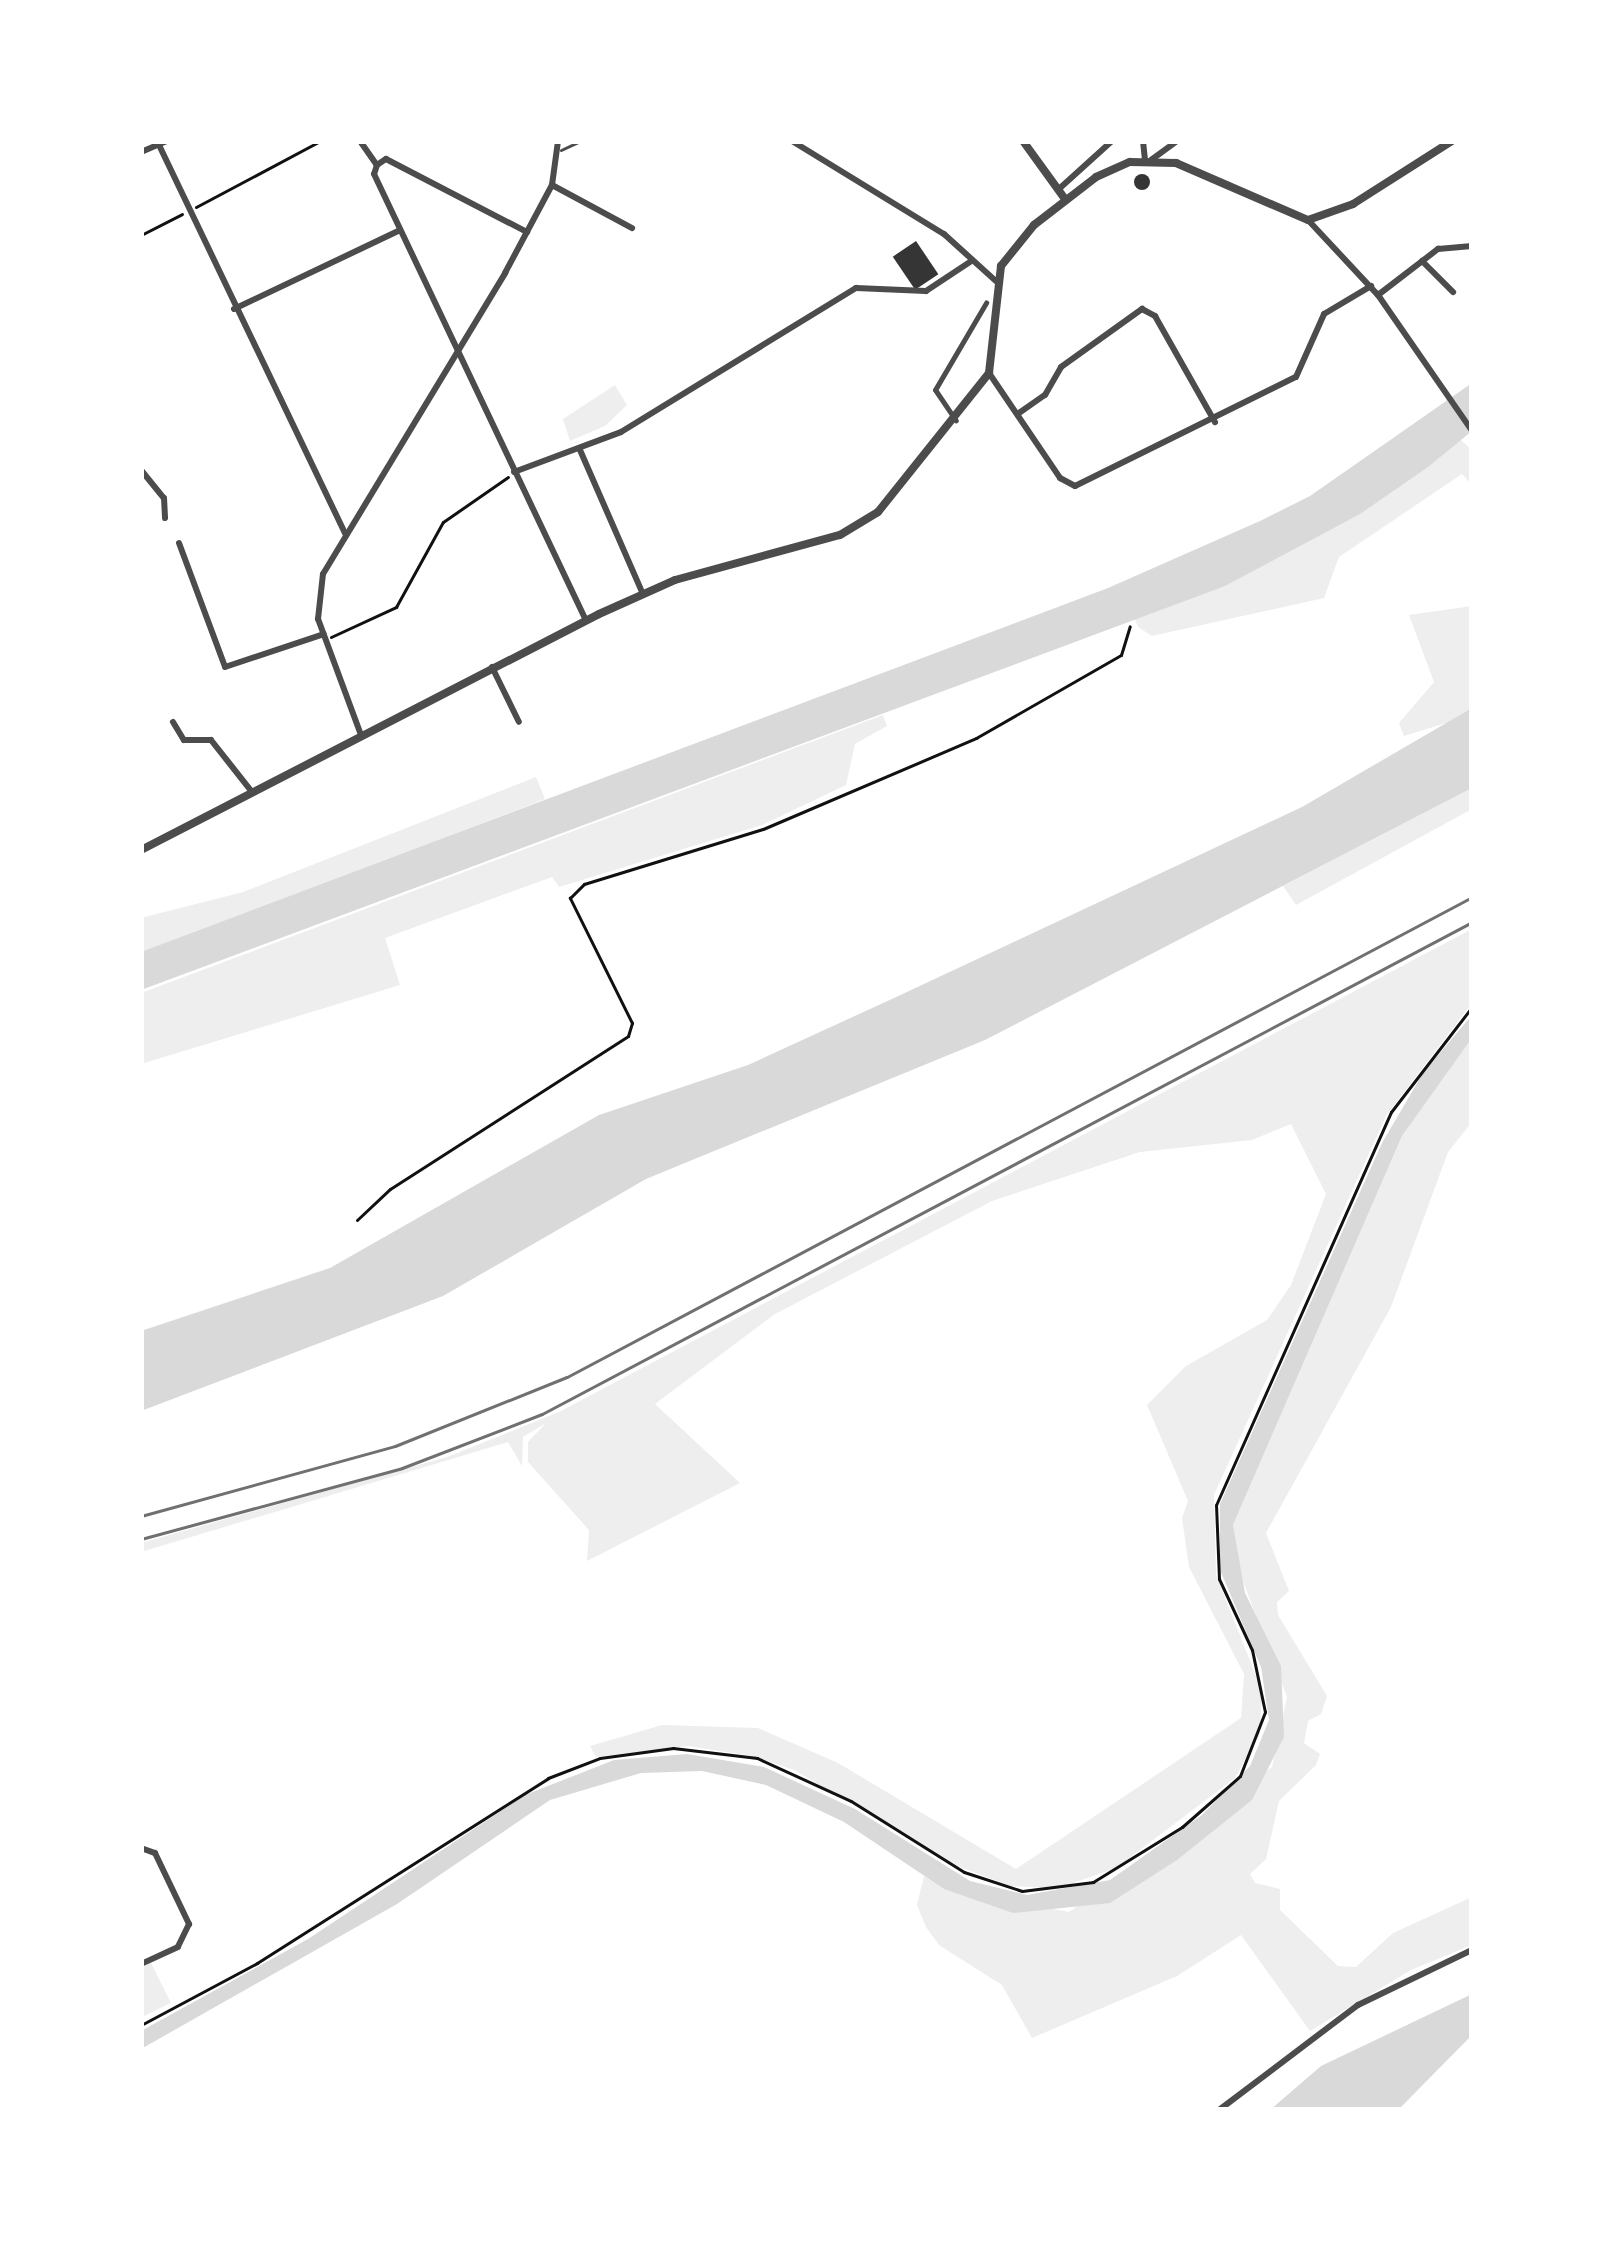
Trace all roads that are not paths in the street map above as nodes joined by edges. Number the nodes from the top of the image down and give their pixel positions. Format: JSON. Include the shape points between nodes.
{"nodes":[{"id":1,"x":359,"y":141,"type":"edge"},
{"id":2,"x":558,"y":141,"type":"edge"},
{"id":3,"x":580,"y":141,"type":"edge"},
{"id":4,"x":792,"y":141,"type":"edge"},
{"id":5,"x":1023,"y":141,"type":"edge"},
{"id":6,"x":1112,"y":141,"type":"edge"},
{"id":7,"x":1143,"y":141,"type":"edge"},
{"id":8,"x":1177,"y":141,"type":"edge"},
{"id":9,"x":1452,"y":141,"type":"edge"},
{"id":10,"x":163,"y":143,"type":"edge"},
{"id":11,"x":559,"y":151,"type":"junction"},
{"id":12,"x":141,"y":152,"type":"edge"},
{"id":13,"x":1148,"y":160,"type":"junction"},
{"id":14,"x":377,"y":165,"type":"junction"},
{"id":15,"x":552,"y":185,"type":"junction"},
{"id":16,"x":1060,"y":188,"type":"junction"},
{"id":17,"x":1065,"y":199,"type":"junction"},
{"id":18,"x":1309,"y":220,"type":"junction"},
{"id":19,"x":632,"y":228,"type":"dead end"},
{"id":20,"x":400,"y":230,"type":"junction"},
{"id":21,"x":527,"y":232,"type":"junction"},
{"id":22,"x":1472,"y":246,"type":"edge"},
{"id":23,"x":1422,"y":261,"type":"junction"},
{"id":24,"x":970,"y":262,"type":"junction"},
{"id":25,"x":997,"y":282,"type":"junction"},
{"id":26,"x":1371,"y":286,"type":"junction"},
{"id":27,"x":1453,"y":292,"type":"dead end"},
{"id":28,"x":1378,"y":295,"type":"junction"},
{"id":29,"x":986,"y":303,"type":"dead end"},
{"id":30,"x":234,"y":309,"type":"junction"},
{"id":31,"x":459,"y":356,"type":"junction"},
{"id":32,"x":989,"y":373,"type":"junction"},
{"id":33,"x":1018,"y":413,"type":"junction"},
{"id":34,"x":956,"y":421,"type":"junction"},
{"id":35,"x":1215,"y":422,"type":"junction"},
{"id":36,"x":1472,"y":431,"type":"edge"},
{"id":37,"x":580,"y":450,"type":"junction"},
{"id":38,"x":141,"y":470,"type":"edge"},
{"id":39,"x":514,"y":472,"type":"junction"},
{"id":40,"x":165,"y":518,"type":"dead end"},
{"id":41,"x":346,"y":535,"type":"junction"},
{"id":42,"x":178,"y":543,"type":"dead end"},
{"id":43,"x":643,"y":594,"type":"junction"},
{"id":44,"x":586,"y":620,"type":"junction"},
{"id":45,"x":325,"y":636,"type":"junction"},
{"id":46,"x":492,"y":667,"type":"junction"},
{"id":47,"x":173,"y":722,"type":"dead end"},
{"id":48,"x":519,"y":722,"type":"dead end"},
{"id":49,"x":362,"y":734,"type":"junction"},
{"id":50,"x":252,"y":792,"type":"junction"},
{"id":51,"x":141,"y":850,"type":"edge"},
{"id":52,"x":141,"y":1848,"type":"edge"},
{"id":53,"x":1472,"y":1950,"type":"edge"},
{"id":54,"x":141,"y":1964,"type":"edge"},
{"id":55,"x":1219,"y":2110,"type":"edge"}],
"edges":[{"from":1,"to":14,"type":"street"},
{"from":2,"to":11,"type":"street"},
{"from":3,"to":11,"type":"lane"},
{"from":4,"to":24,"type":"street","via":[[944,234]]},
{"from":5,"to":16,"type":"street"},
{"from":6,"to":16,"type":"street"},
{"from":7,"to":13,"type":"street"},
{"from":8,"to":13,"type":"street"},
{"from":9,"to":18,"type":"street","via":[[1353,204]]},
{"from":10,"to":12,"type":"street"},
{"from":10,"to":30,"type":"street","via":[[185,212]]},
{"from":11,"to":15,"type":"street"},
{"from":13,"to":17,"type":"street","via":[[1116,167]]},
{"from":13,"to":18,"type":"street","via":[[1194,170]]},
{"from":14,"to":20,"type":"street"},
{"from":14,"to":21,"type":"street","via":[[386,159]]},
{"from":15,"to":19,"type":"street"},
{"from":15,"to":21,"type":"street"},
{"from":16,"to":17,"type":"street"},
{"from":17,"to":25,"type":"street","via":[[1007,256]]},
{"from":18,"to":26,"type":"street"},
{"from":20,"to":30,"type":"street"},
{"from":20,"to":31,"type":"street"},
{"from":21,"to":31,"type":"street"},
{"from":22,"to":23,"type":"street","via":[[1438,249]]},
{"from":23,"to":27,"type":"street"},
{"from":23,"to":28,"type":"street"},
{"from":24,"to":25,"type":"street"},
{"from":24,"to":37,"type":"street","via":[[916,293],[856,288]]},
{"from":25,"to":32,"type":"street"},
{"from":26,"to":28,"type":"street"},
{"from":26,"to":35,"type":"street","via":[[1324,314],[1296,377]]},
{"from":28,"to":36,"type":"street"},
{"from":29,"to":34,"type":"street","via":[[935,390]]},
{"from":30,"to":41,"type":"street"},
{"from":31,"to":39,"type":"street"},
{"from":31,"to":41,"type":"street"},
{"from":32,"to":33,"type":"street"},
{"from":32,"to":34,"type":"street"},
{"from":33,"to":35,"type":"street","via":[[1066,485]]},
{"from":33,"to":35,"type":"street","via":[[1045,395],[1061,368],[1142,309],[1155,316]]},
{"from":34,"to":43,"type":"street","via":[[895,496],[840,536]]},
{"from":37,"to":39,"type":"street"},
{"from":37,"to":43,"type":"street"},
{"from":38,"to":40,"type":"street","via":[[164,499]]},
{"from":39,"to":44,"type":"street"},
{"from":41,"to":45,"type":"street","via":[[323,574]]},
{"from":42,"to":45,"type":"street","via":[[225,667]]},
{"from":43,"to":44,"type":"street"},
{"from":44,"to":46,"type":"street"},
{"from":45,"to":49,"type":"street"},
{"from":46,"to":48,"type":"street"},
{"from":46,"to":49,"type":"street"},
{"from":47,"to":50,"type":"street","via":[[184,740],[211,740]]},
{"from":49,"to":50,"type":"street"},
{"from":50,"to":51,"type":"street"},
{"from":52,"to":54,"type":"street","via":[[155,1852],[189,1924],[178,1947]]},
{"from":53,"to":55,"type":"street","via":[[1358,2005]]}]}
